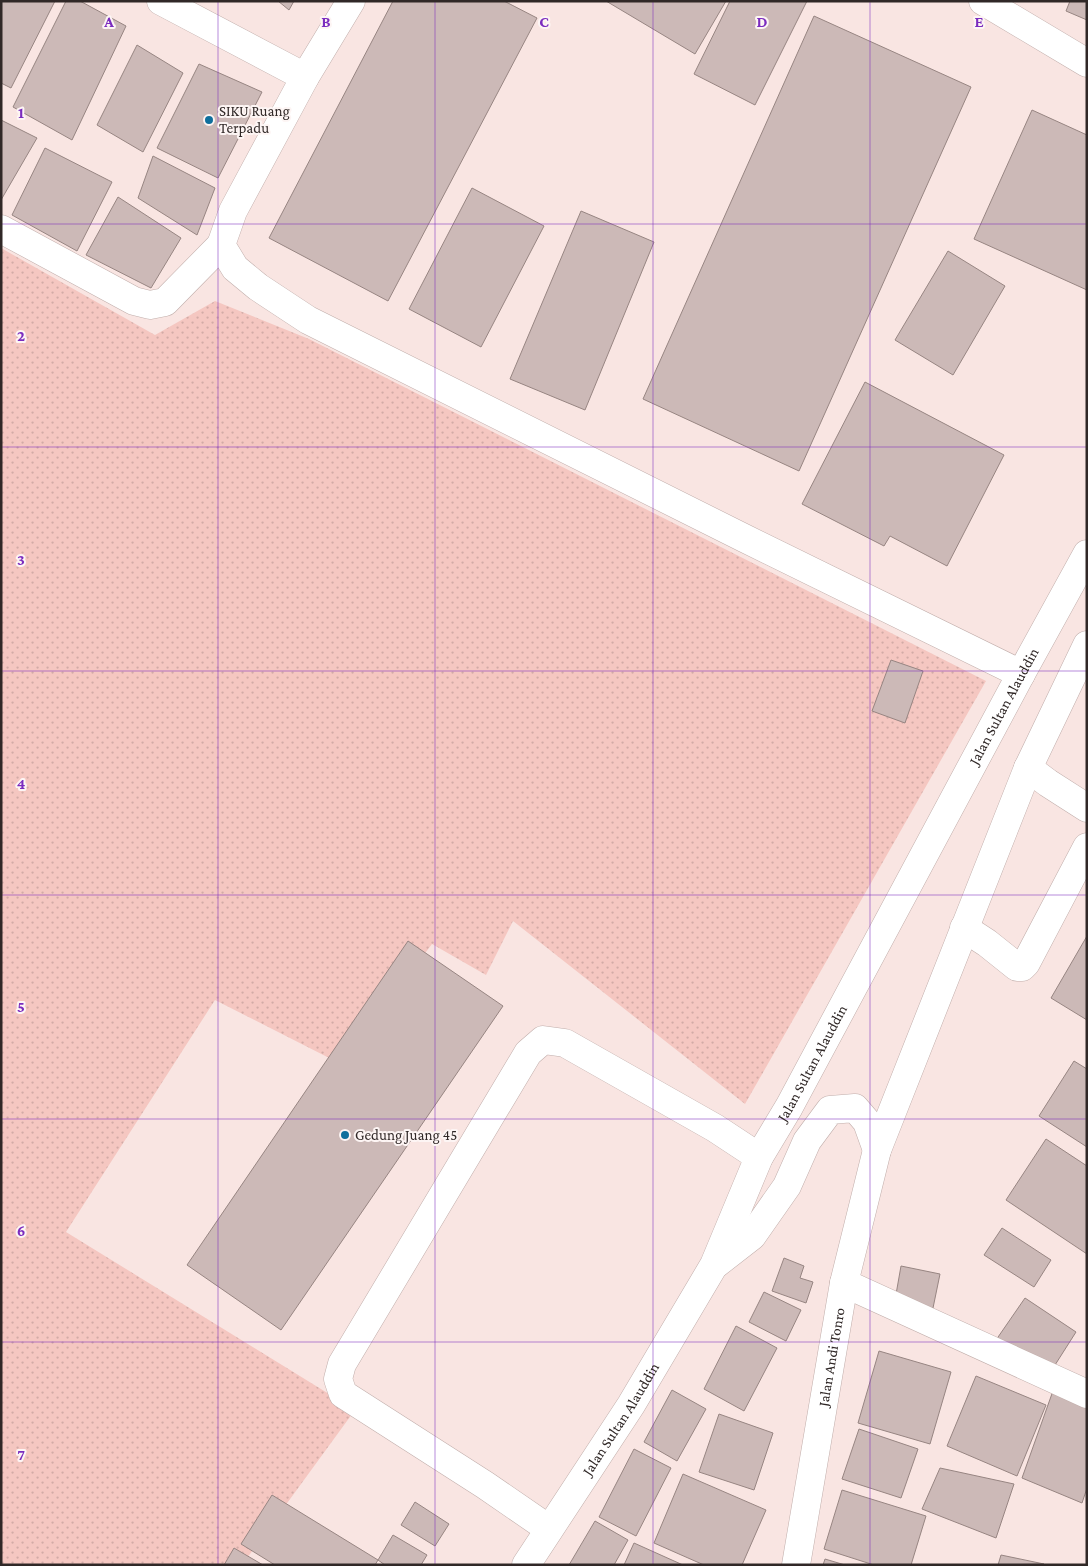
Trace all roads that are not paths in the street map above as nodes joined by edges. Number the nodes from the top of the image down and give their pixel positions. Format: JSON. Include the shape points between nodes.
{"nodes":[{"id":1,"x":161,"y":1,"type":"edge"},
{"id":2,"x":351,"y":1,"type":"edge"},
{"id":3,"x":983,"y":1,"type":"edge"},
{"id":4,"x":1087,"y":63,"type":"edge"},
{"id":5,"x":305,"y":77,"type":"junction"},
{"id":6,"x":1,"y":229,"type":"edge"},
{"id":7,"x":221,"y":245,"type":"junction"},
{"id":8,"x":1087,"y":554,"type":"edge"},
{"id":9,"x":1087,"y":645,"type":"edge"},
{"id":10,"x":1021,"y":674,"type":"junction"},
{"id":11,"x":1037,"y":775,"type":"junction"},
{"id":12,"x":1087,"y":808,"type":"edge"},
{"id":13,"x":1087,"y":847,"type":"edge"},
{"id":14,"x":975,"y":935,"type":"junction"},
{"id":15,"x":878,"y":1150,"type":"junction"},
{"id":16,"x":759,"y":1157,"type":"junction"},
{"id":17,"x":714,"y":1265,"type":"junction"},
{"id":18,"x":844,"y":1283,"type":"junction"},
{"id":19,"x":1087,"y":1394,"type":"edge"},
{"id":20,"x":549,"y":1530,"type":"junction"},
{"id":21,"x":526,"y":1565,"type":"edge"},
{"id":22,"x":796,"y":1565,"type":"edge"}],
"edges":[{"from":1,"to":5,"type":"main road"},
{"from":2,"to":5,"type":"main road"},
{"from":3,"to":4,"type":"main road"},
{"from":5,"to":7,"type":"main road","via":[[233,211]]},
{"from":6,"to":7,"type":"main road","via":[[134,301],[150,305],[164,302]]},
{"from":7,"to":10,"type":"main road","via":[[235,268],[308,320]]},
{"from":8,"to":10,"type":"main road","name":"Jalan Sultan Alauddin"},
{"from":9,"to":11,"type":"main road"},
{"from":10,"to":16,"type":"main road","name":"Jalan Sultan Alauddin","via":[[790,1107]]},
{"from":11,"to":12,"type":"main road"},
{"from":11,"to":14,"type":"main road"},
{"from":13,"to":14,"type":"main road","via":[[1026,964],[1017,966]]},
{"from":14,"to":15,"type":"main road"},
{"from":15,"to":17,"type":"main road","via":[[867,1122],[855,1108],[830,1110],[807,1141],[787,1186],[752,1236]]},
{"from":15,"to":18,"type":"main road","name":"Jalan Andi Tonro"},
{"from":16,"to":17,"type":"main road","name":"Jalan Sultan Alauddin"},
{"from":16,"to":20,"type":"main road","via":[[716,1128],[565,1042],[543,1040],[528,1053],[342,1364],[338,1379],[343,1394]]},
{"from":17,"to":20,"type":"main road","name":"Jalan Sultan Alauddin","via":[[631,1404]]},
{"from":18,"to":19,"type":"main road"},
{"from":18,"to":22,"type":"main road","name":"Jalan Andi Tonro"},
{"from":20,"to":21,"type":"main road","name":"Jalan Sultan Alauddin"}]}
